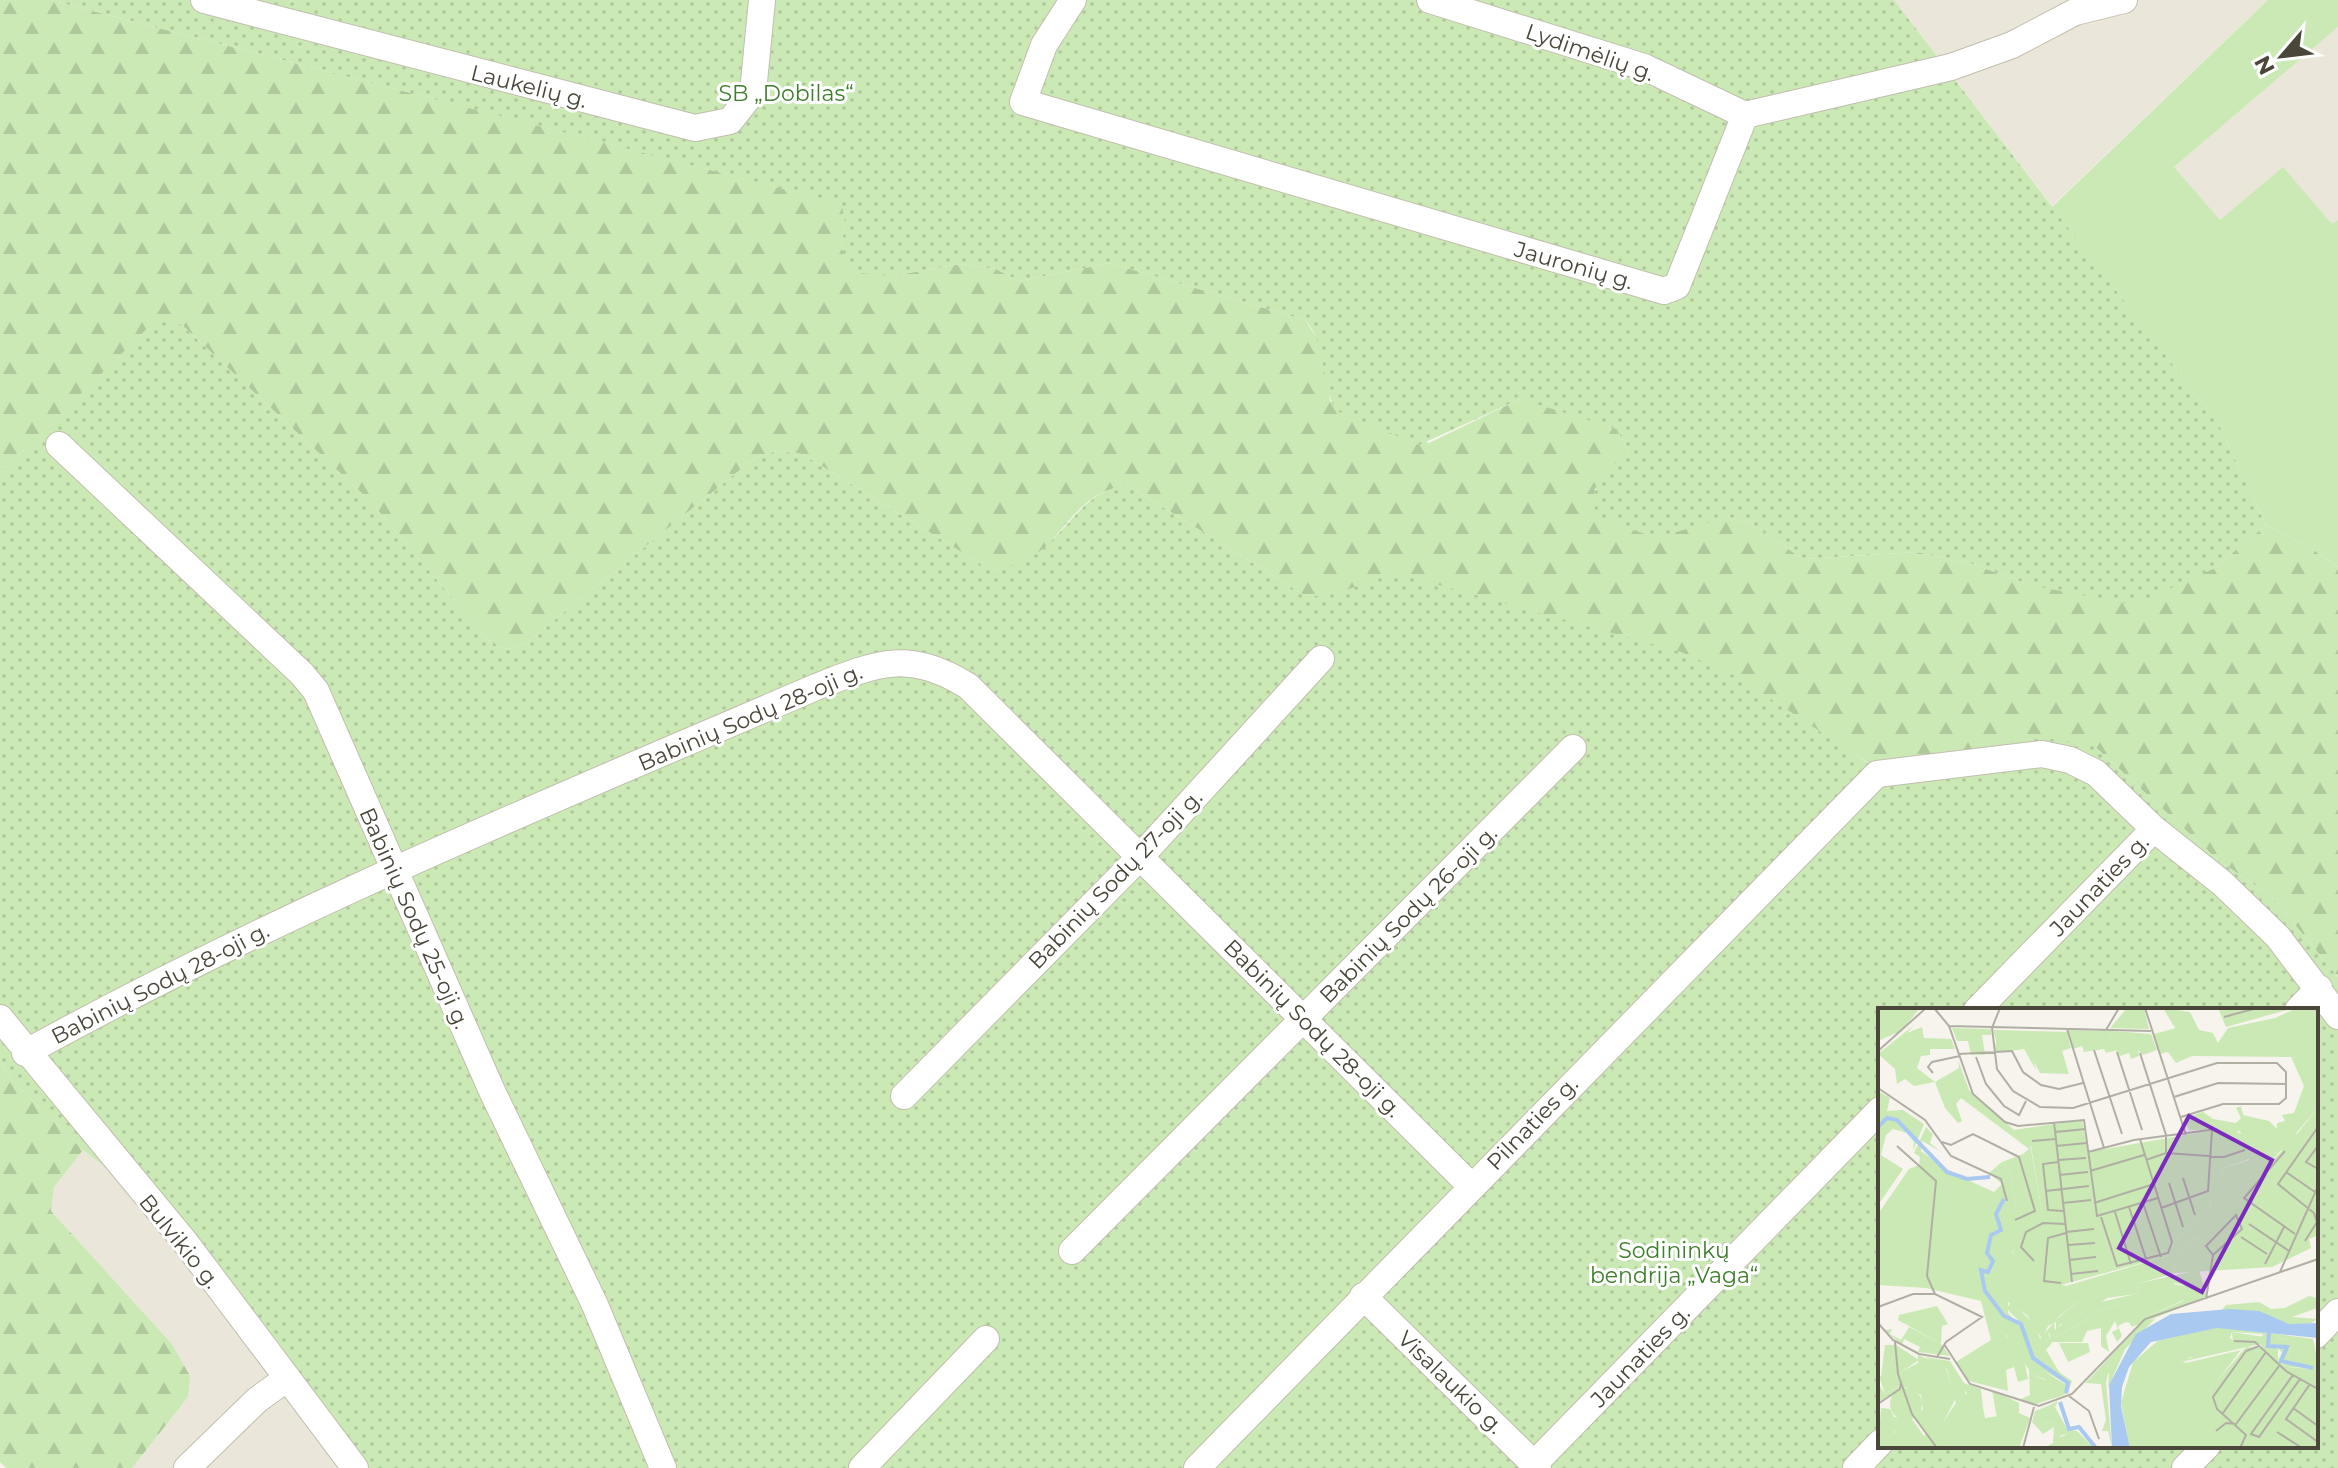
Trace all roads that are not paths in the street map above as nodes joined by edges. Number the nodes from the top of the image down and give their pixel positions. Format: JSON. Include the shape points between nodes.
{"nodes":[{"id":1,"x":204,"y":0,"type":"edge"},
{"id":2,"x":762,"y":0,"type":"edge"},
{"id":3,"x":1073,"y":0,"type":"edge"},
{"id":4,"x":1430,"y":0,"type":"edge"},
{"id":5,"x":2124,"y":0,"type":"edge"},
{"id":6,"x":1745,"y":115,"type":"junction"},
{"id":7,"x":59,"y":445,"type":"dead end"},
{"id":8,"x":1321,"y":659,"type":"dead end"},
{"id":9,"x":1573,"y":748,"type":"dead end"},
{"id":10,"x":2154,"y":829,"type":"junction"},
{"id":11,"x":1141,"y":856,"type":"junction"},
{"id":12,"x":393,"y":869,"type":"junction"},
{"id":13,"x":2319,"y":988,"type":"junction"},
{"id":14,"x":1979,"y":1008,"type":"edge"},
{"id":15,"x":2300,"y":1008,"type":"edge"},
{"id":16,"x":2338,"y":1016,"type":"edge"},
{"id":17,"x":0,"y":1018,"type":"edge"},
{"id":18,"x":1304,"y":1018,"type":"junction"},
{"id":19,"x":25,"y":1053,"type":"junction"},
{"id":20,"x":904,"y":1096,"type":"dead end"},
{"id":21,"x":1878,"y":1112,"type":"edge"},
{"id":22,"x":1471,"y":1186,"type":"junction"},
{"id":23,"x":1072,"y":1251,"type":"dead end"},
{"id":24,"x":1363,"y":1296,"type":"junction"},
{"id":25,"x":2338,"y":1312,"type":"edge"},
{"id":26,"x":2318,"y":1333,"type":"edge"},
{"id":27,"x":986,"y":1339,"type":"dead end"},
{"id":28,"x":286,"y":1379,"type":"junction"},
{"id":29,"x":1878,"y":1445,"type":"edge"},
{"id":30,"x":2205,"y":1448,"type":"edge"},
{"id":31,"x":1536,"y":1466,"type":"edge"},
{"id":32,"x":1201,"y":1467,"type":"edge"},
{"id":33,"x":187,"y":1468,"type":"edge"},
{"id":34,"x":355,"y":1468,"type":"edge"},
{"id":35,"x":663,"y":1468,"type":"edge"},
{"id":36,"x":862,"y":1468,"type":"edge"},
{"id":37,"x":1856,"y":1468,"type":"edge"},
{"id":38,"x":2185,"y":1468,"type":"edge"}],
"edges":[{"from":1,"to":2,"type":"street","name":"Laukelių g.","via":[[695,128],[730,121],[753,92]]},
{"from":3,"to":6,"type":"street","name":"Jauronių g.","via":[[1044,45],[1023,102],[1664,291],[1677,286]]},
{"from":4,"to":6,"type":"street","name":"Lydimėlių g.","via":[[1644,67]]},
{"from":5,"to":6,"type":"street","via":[[2075,12],[2012,45],[1951,67]]},
{"from":7,"to":12,"type":"street","name":"Babinių Sodų 25-oji g.","via":[[316,691]]},
{"from":8,"to":11,"type":"street","name":"Babinių Sodų 27-oji g."},
{"from":9,"to":18,"type":"street","name":"Babinių Sodų 26-oji g."},
{"from":10,"to":13,"type":"street","via":[[2222,883],[2278,937]]},
{"from":10,"to":14,"type":"street","name":"Jaunaties g."},
{"from":10,"to":22,"type":"street","name":"Pilnaties g.","via":[[2096,773],[2042,754],[1877,774]]},
{"from":11,"to":12,"type":"street","name":"Babinių Sodų 28-oji g.","via":[[968,686],[946,672],[903,660],[860,669],[816,687]]},
{"from":11,"to":18,"type":"street","name":"Babinių Sodų 28-oji g."},
{"from":11,"to":20,"type":"street","name":"Babinių Sodų 27-oji g."},
{"from":12,"to":19,"type":"street","name":"Babinių Sodų 28-oji g.","via":[[152,983]]},
{"from":12,"to":35,"type":"street","name":"Babinių Sodų 25-oji g.","via":[[595,1305]]},
{"from":13,"to":15,"type":"street"},
{"from":13,"to":16,"type":"street"},
{"from":17,"to":19,"type":"street","name":"Bulvikio g."},
{"from":18,"to":22,"type":"street","name":"Babinių Sodų 28-oji g."},
{"from":18,"to":23,"type":"street","name":"Babinių Sodų 26-oji g."},
{"from":19,"to":28,"type":"street","name":"Bulvikio g.","via":[[185,1242]]},
{"from":21,"to":31,"type":"street","name":"Jaunaties g."},
{"from":22,"to":24,"type":"street","name":"Pilnaties g."},
{"from":24,"to":31,"type":"street","name":"Visalaukio g."},
{"from":24,"to":32,"type":"street","name":"Pilnaties g."},
{"from":25,"to":26,"type":"street"},
{"from":27,"to":36,"type":"street"},
{"from":28,"to":33,"type":"street"},
{"from":28,"to":34,"type":"street","name":"Bulvikio g."},
{"from":29,"to":37,"type":"street"},
{"from":30,"to":38,"type":"street"}]}
